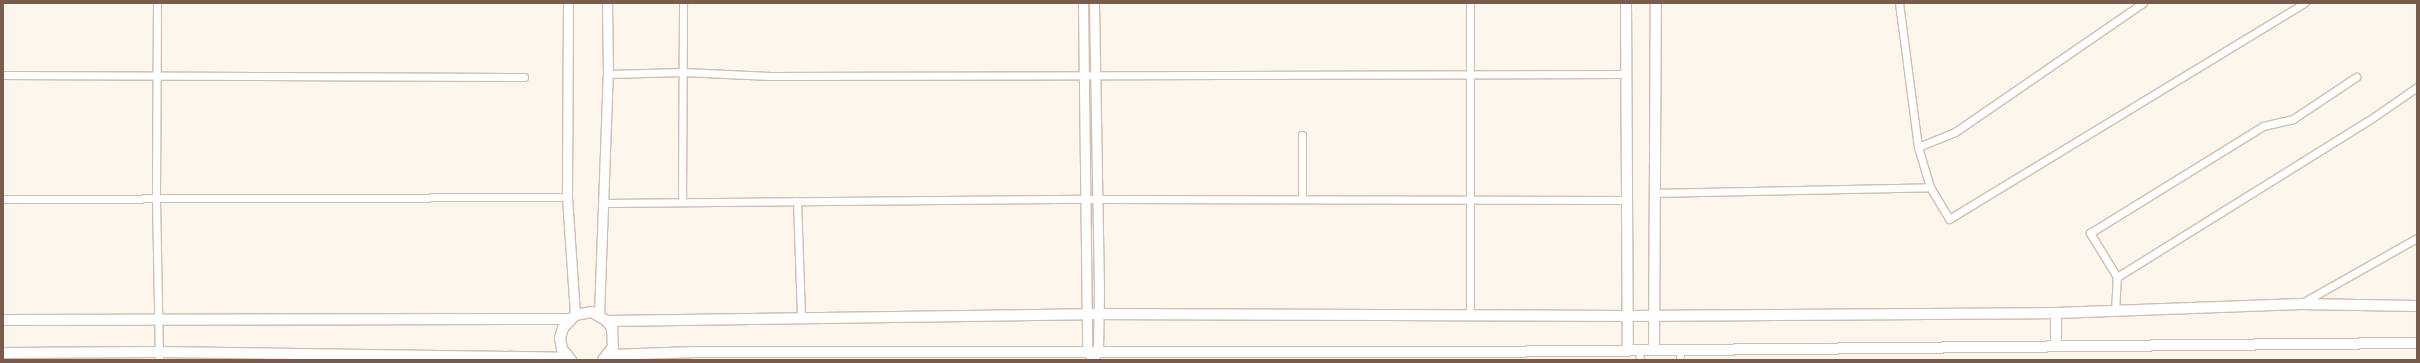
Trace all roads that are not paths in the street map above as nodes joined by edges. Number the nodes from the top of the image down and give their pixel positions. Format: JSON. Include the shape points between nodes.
{"nodes":[{"id":1,"x":156,"y":3,"type":"edge"},
{"id":2,"x":568,"y":3,"type":"edge"},
{"id":3,"x":607,"y":3,"type":"edge"},
{"id":4,"x":683,"y":3,"type":"edge"},
{"id":5,"x":1083,"y":3,"type":"edge"},
{"id":6,"x":1094,"y":3,"type":"edge"},
{"id":7,"x":1470,"y":3,"type":"edge"},
{"id":8,"x":1626,"y":3,"type":"edge"},
{"id":9,"x":1656,"y":3,"type":"edge"},
{"id":10,"x":1899,"y":3,"type":"edge"},
{"id":11,"x":2143,"y":3,"type":"edge"},
{"id":12,"x":2304,"y":3,"type":"edge"},
{"id":13,"x":682,"y":72,"type":"junction"},
{"id":14,"x":1083,"y":73,"type":"junction"},
{"id":15,"x":1094,"y":73,"type":"junction"},
{"id":16,"x":1470,"y":73,"type":"junction"},
{"id":17,"x":608,"y":74,"type":"junction"},
{"id":18,"x":1625,"y":74,"type":"junction"},
{"id":19,"x":156,"y":75,"type":"junction"},
{"id":20,"x":3,"y":76,"type":"edge"},
{"id":21,"x":524,"y":77,"type":"dead end"},
{"id":22,"x":2356,"y":77,"type":"dead end"},
{"id":23,"x":2417,"y":87,"type":"edge"},
{"id":24,"x":1302,"y":136,"type":"dead end"},
{"id":25,"x":1918,"y":147,"type":"junction"},
{"id":26,"x":1930,"y":187,"type":"junction"},
{"id":27,"x":1655,"y":193,"type":"junction"},
{"id":28,"x":567,"y":197,"type":"junction"},
{"id":29,"x":3,"y":199,"type":"edge"},
{"id":30,"x":1084,"y":199,"type":"junction"},
{"id":31,"x":1096,"y":199,"type":"junction"},
{"id":32,"x":1302,"y":199,"type":"junction"},
{"id":33,"x":156,"y":200,"type":"junction"},
{"id":34,"x":1470,"y":200,"type":"junction"},
{"id":35,"x":1626,"y":200,"type":"junction"},
{"id":36,"x":797,"y":201,"type":"junction"},
{"id":37,"x":682,"y":202,"type":"junction"},
{"id":38,"x":603,"y":203,"type":"junction"},
{"id":39,"x":2417,"y":238,"type":"edge"},
{"id":40,"x":2117,"y":277,"type":"junction"},
{"id":41,"x":2301,"y":304,"type":"junction"},
{"id":42,"x":2417,"y":306,"type":"edge"},
{"id":43,"x":2115,"y":312,"type":"junction"},
{"id":44,"x":2056,"y":313,"type":"junction"},
{"id":45,"x":1087,"y":314,"type":"junction"},
{"id":46,"x":1098,"y":315,"type":"junction"},
{"id":47,"x":1470,"y":315,"type":"junction"},
{"id":48,"x":1628,"y":316,"type":"junction"},
{"id":49,"x":1653,"y":316,"type":"junction"},
{"id":50,"x":572,"y":317,"type":"junction"},
{"id":51,"x":603,"y":318,"type":"junction"},
{"id":52,"x":801,"y":318,"type":"junction"},
{"id":53,"x":3,"y":320,"type":"edge"},
{"id":54,"x":159,"y":321,"type":"junction"},
{"id":55,"x":2417,"y":343,"type":"edge"},
{"id":56,"x":2056,"y":346,"type":"junction"},
{"id":57,"x":1654,"y":349,"type":"junction"},
{"id":58,"x":1680,"y":349,"type":"junction"},
{"id":59,"x":1628,"y":350,"type":"junction"},
{"id":60,"x":1639,"y":350,"type":"junction"},
{"id":61,"x":3,"y":353,"type":"edge"},
{"id":62,"x":1093,"y":355,"type":"edge"},
{"id":63,"x":159,"y":356,"type":"edge"},
{"id":64,"x":1474,"y":356,"type":"edge"},
{"id":65,"x":606,"y":358,"type":"edge"},
{"id":66,"x":570,"y":359,"type":"edge"},
{"id":67,"x":1640,"y":360,"type":"edge"},
{"id":68,"x":1680,"y":360,"type":"edge"}],
"edges":[{"from":1,"to":19,"type":"street"},
{"from":2,"to":28,"type":"street"},
{"from":3,"to":17,"type":"street"},
{"from":4,"to":13,"type":"street"},
{"from":5,"to":14,"type":"street"},
{"from":6,"to":15,"type":"street"},
{"from":7,"to":16,"type":"street"},
{"from":8,"to":18,"type":"main road"},
{"from":9,"to":27,"type":"main road"},
{"from":10,"to":25,"type":"street"},
{"from":11,"to":25,"type":"street","via":[[1954,132]]},
{"from":12,"to":26,"type":"street","via":[[1949,219]]},
{"from":13,"to":14,"type":"street","via":[[770,76]]},
{"from":13,"to":17,"type":"street"},
{"from":13,"to":37,"type":"street"},
{"from":14,"to":15,"type":"street"},
{"from":14,"to":30,"type":"street"},
{"from":15,"to":16,"type":"street"},
{"from":15,"to":31,"type":"street"},
{"from":16,"to":18,"type":"street"},
{"from":16,"to":34,"type":"street"},
{"from":17,"to":38,"type":"street"},
{"from":18,"to":35,"type":"main road"},
{"from":19,"to":20,"type":"street"},
{"from":19,"to":21,"type":"street"},
{"from":19,"to":33,"type":"street"},
{"from":22,"to":40,"type":"street","via":[[2293,119],[2263,126],[2090,234]]},
{"from":23,"to":40,"type":"street","via":[[2368,121]]},
{"from":24,"to":32,"type":"street"},
{"from":25,"to":26,"type":"street"},
{"from":26,"to":27,"type":"street"},
{"from":27,"to":49,"type":"main road"},
{"from":28,"to":33,"type":"street"},
{"from":28,"to":50,"type":"street"},
{"from":29,"to":33,"type":"street"},
{"from":30,"to":31,"type":"street"},
{"from":30,"to":36,"type":"street"},
{"from":30,"to":45,"type":"street"},
{"from":31,"to":32,"type":"street"},
{"from":31,"to":46,"type":"street"},
{"from":32,"to":34,"type":"street"},
{"from":33,"to":54,"type":"street"},
{"from":34,"to":35,"type":"street"},
{"from":34,"to":47,"type":"street"},
{"from":35,"to":48,"type":"main road"},
{"from":36,"to":37,"type":"street"},
{"from":36,"to":52,"type":"street"},
{"from":37,"to":38,"type":"street"},
{"from":38,"to":51,"type":"street"},
{"from":39,"to":41,"type":"street"},
{"from":40,"to":43,"type":"street"},
{"from":41,"to":42,"type":"main road"},
{"from":41,"to":43,"type":"main road"},
{"from":43,"to":44,"type":"main road"},
{"from":44,"to":49,"type":"main road"},
{"from":44,"to":56,"type":"main road"},
{"from":45,"to":46,"type":"main road"},
{"from":45,"to":52,"type":"main road"},
{"from":45,"to":62,"type":"street"},
{"from":46,"to":47,"type":"main road"},
{"from":46,"to":62,"type":"street"},
{"from":47,"to":48,"type":"main road"},
{"from":48,"to":49,"type":"main road"},
{"from":48,"to":59,"type":"main road"},
{"from":49,"to":57,"type":"main road"},
{"from":50,"to":51,"type":"main road","via":[[592,312]]},
{"from":50,"to":54,"type":"main road"},
{"from":50,"to":66,"type":"main road","via":[[563,328],[560,338],[562,349]]},
{"from":51,"to":52,"type":"main road"},
{"from":51,"to":65,"type":"main road","via":[[614,338]]},
{"from":53,"to":54,"type":"main road"},
{"from":54,"to":63,"type":"street"},
{"from":55,"to":56,"type":"main road"},
{"from":56,"to":58,"type":"main road"},
{"from":57,"to":58,"type":"main road"},
{"from":57,"to":60,"type":"main road"},
{"from":58,"to":68,"type":"street"},
{"from":59,"to":60,"type":"main road"},
{"from":59,"to":64,"type":"main road"},
{"from":60,"to":67,"type":"street"},
{"from":61,"to":63,"type":"main road"},
{"from":62,"to":64,"type":"main road"},
{"from":62,"to":65,"type":"main road","via":[[696,352]]},
{"from":63,"to":66,"type":"main road"}]}
